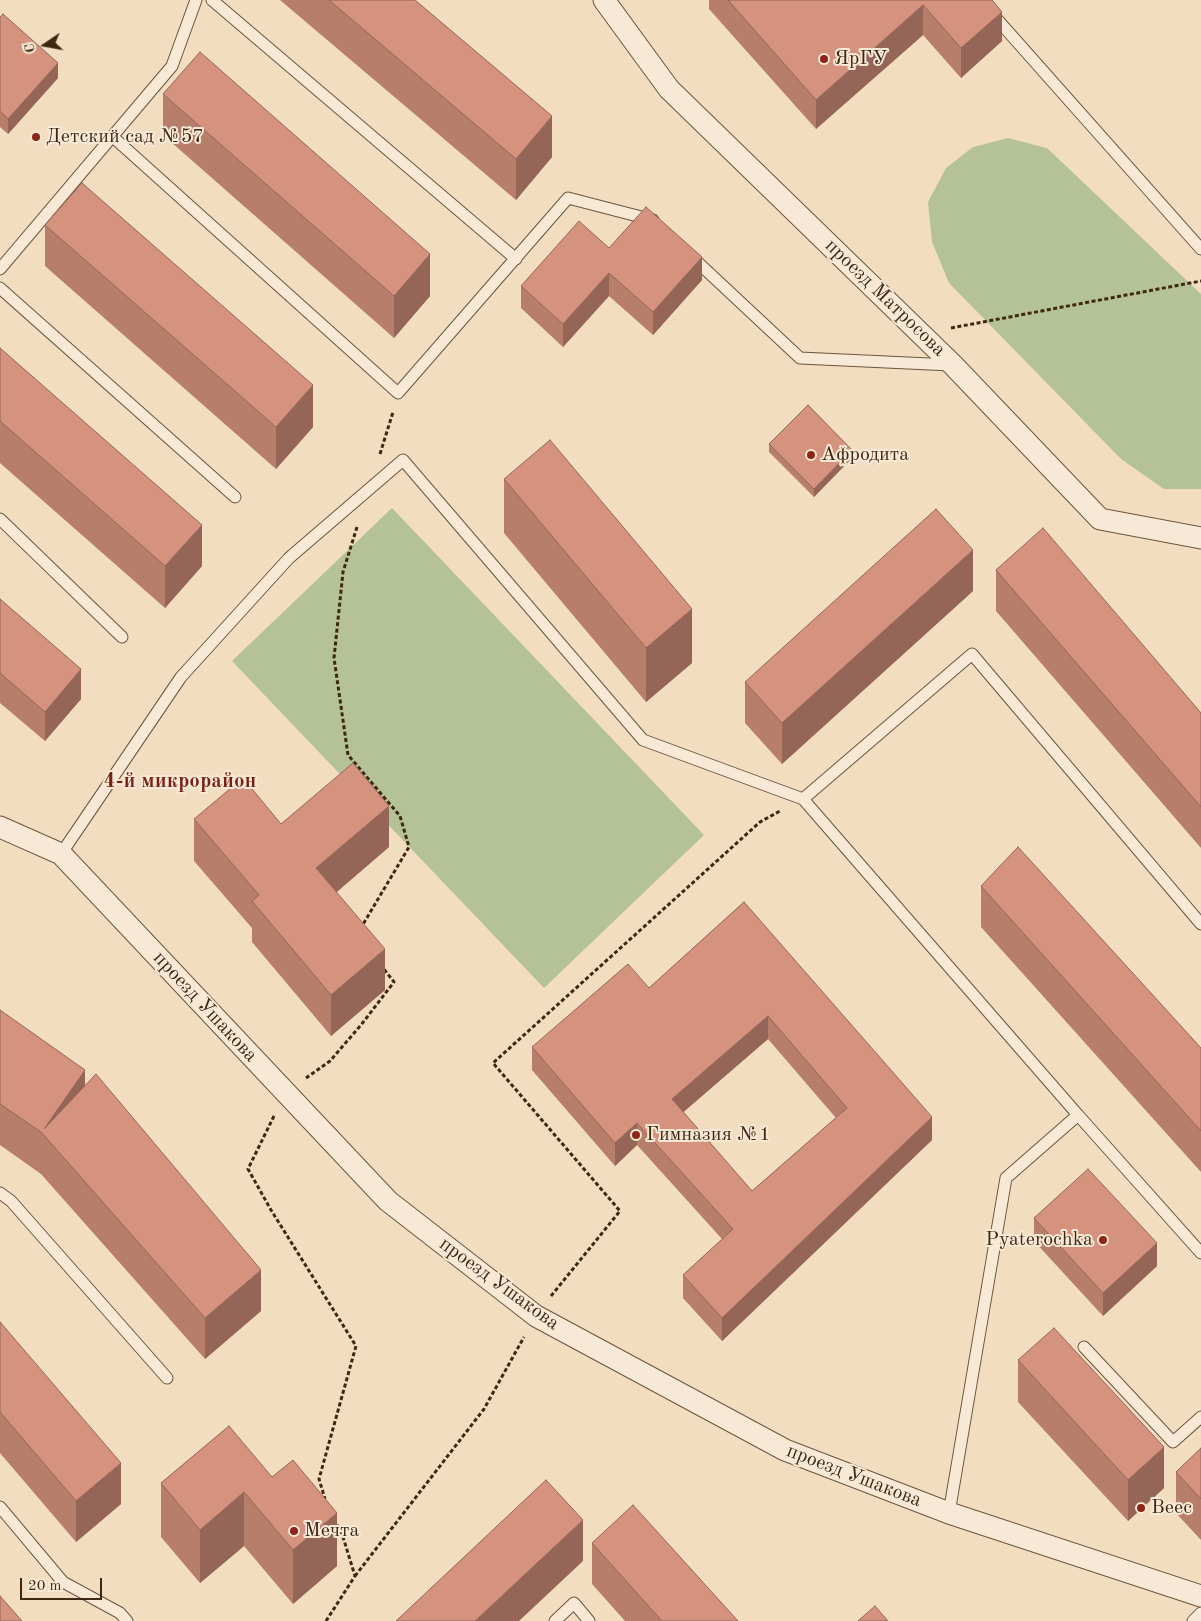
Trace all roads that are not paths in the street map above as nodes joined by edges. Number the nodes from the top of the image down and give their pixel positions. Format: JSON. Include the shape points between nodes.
{"nodes":[{"id":1,"x":196,"y":0,"type":"edge"},
{"id":2,"x":212,"y":0,"type":"edge"},
{"id":3,"x":604,"y":0,"type":"edge"},
{"id":4,"x":980,"y":0,"type":"edge"},
{"id":5,"x":112,"y":137,"type":"junction"},
{"id":6,"x":659,"y":225,"type":"edge"},
{"id":7,"x":1201,"y":249,"type":"edge"},
{"id":8,"x":687,"y":252,"type":"edge"},
{"id":9,"x":516,"y":259,"type":"junction"},
{"id":10,"x":0,"y":269,"type":"edge"},
{"id":11,"x":0,"y":288,"type":"edge"},
{"id":12,"x":953,"y":365,"type":"junction"},
{"id":13,"x":235,"y":497,"type":"dead end"},
{"id":14,"x":0,"y":518,"type":"edge"},
{"id":15,"x":1201,"y":538,"type":"edge"},
{"id":16,"x":122,"y":637,"type":"dead end"},
{"id":17,"x":803,"y":799,"type":"junction"},
{"id":18,"x":0,"y":827,"type":"edge"},
{"id":19,"x":61,"y":854,"type":"junction"},
{"id":20,"x":1201,"y":924,"type":"edge"},
{"id":21,"x":1078,"y":1115,"type":"junction"},
{"id":22,"x":0,"y":1193,"type":"edge"},
{"id":23,"x":1201,"y":1253,"type":"edge"},
{"id":24,"x":1084,"y":1347,"type":"dead end"},
{"id":25,"x":167,"y":1378,"type":"dead end"},
{"id":26,"x":1201,"y":1417,"type":"edge"},
{"id":27,"x":0,"y":1507,"type":"edge"},
{"id":28,"x":949,"y":1513,"type":"junction"},
{"id":29,"x":1201,"y":1596,"type":"edge"},
{"id":30,"x":1201,"y":1613,"type":"edge"},
{"id":31,"x":127,"y":1621,"type":"edge"},
{"id":32,"x":555,"y":1621,"type":"edge"},
{"id":33,"x":589,"y":1621,"type":"edge"},
{"id":34,"x":1193,"y":1621,"type":"edge"}],
"edges":[{"from":1,"to":5,"type":"lane","via":[[172,66]]},
{"from":2,"to":9,"type":"lane"},
{"from":3,"to":12,"type":"street","name":"проезд Матросова","via":[[669,89]]},
{"from":4,"to":7,"type":"lane"},
{"from":5,"to":9,"type":"lane","via":[[398,394]]},
{"from":5,"to":10,"type":"lane"},
{"from":6,"to":9,"type":"lane","via":[[652,218],[568,198]]},
{"from":8,"to":12,"type":"lane","via":[[800,358]]},
{"from":11,"to":13,"type":"lane"},
{"from":12,"to":15,"type":"street","name":"проезд Матросова","via":[[1100,519]]},
{"from":14,"to":16,"type":"lane"},
{"from":17,"to":19,"type":"lane","via":[[643,740],[402,460],[289,558],[181,677]]},
{"from":17,"to":20,"type":"lane","via":[[972,654]]},
{"from":17,"to":21,"type":"lane"},
{"from":18,"to":19,"type":"street","name":"проезд Ушакова"},
{"from":19,"to":28,"type":"street","name":"проезд Ушакова","via":[[388,1201],[536,1316],[785,1450]]},
{"from":21,"to":23,"type":"lane"},
{"from":21,"to":28,"type":"lane","via":[[1006,1178]]},
{"from":22,"to":25,"type":"lane","via":[[11,1201]]},
{"from":24,"to":26,"type":"lane","via":[[1173,1442]]},
{"from":27,"to":31,"type":"lane","via":[[63,1582],[120,1613]]},
{"from":28,"to":29,"type":"street","name":"проезд Ушакова"},
{"from":30,"to":34,"type":"lane"},
{"from":32,"to":33,"type":"lane","via":[[574,1603]]}]}
